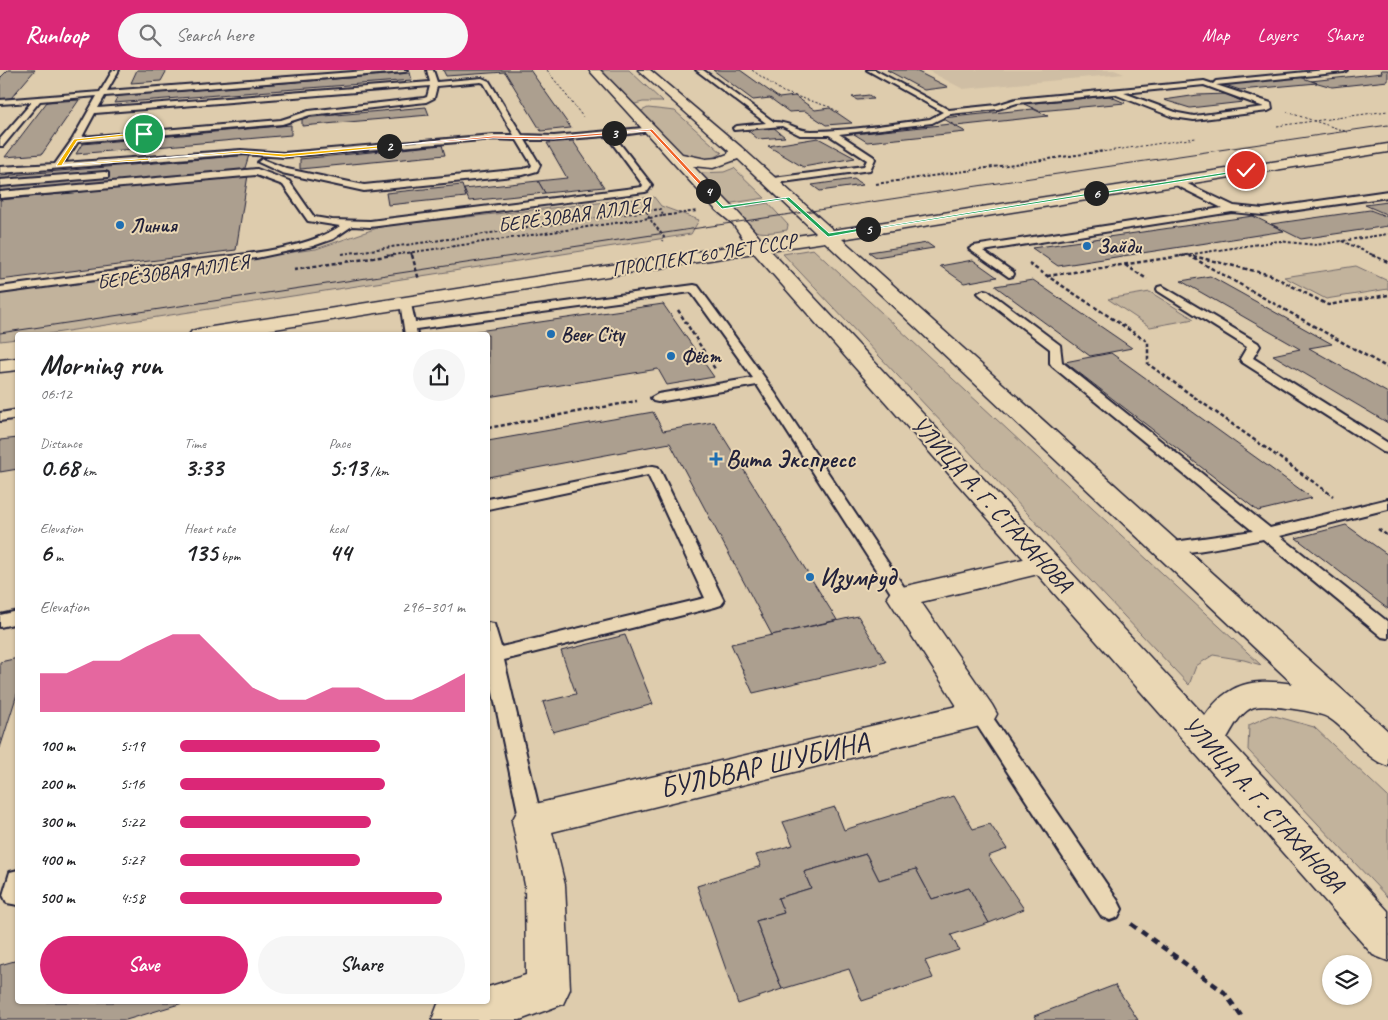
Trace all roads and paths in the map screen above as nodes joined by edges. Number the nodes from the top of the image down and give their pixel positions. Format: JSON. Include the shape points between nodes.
{"nodes":[{"id":1,"x":116,"y":70,"type":"edge"},
{"id":2,"x":404,"y":70,"type":"edge"},
{"id":3,"x":430,"y":70,"type":"edge"},
{"id":4,"x":594,"y":70,"type":"edge"},
{"id":5,"x":643,"y":70,"type":"edge"},
{"id":6,"x":699,"y":70,"type":"edge"},
{"id":7,"x":752,"y":70,"type":"edge"},
{"id":8,"x":870,"y":70,"type":"edge"},
{"id":9,"x":1344,"y":70,"type":"edge"},
{"id":10,"x":434,"y":83,"type":"junction"},
{"id":11,"x":1216,"y":83,"type":"dead end"},
{"id":12,"x":1116,"y":92,"type":"junction"},
{"id":13,"x":102,"y":94,"type":"junction"},
{"id":14,"x":37,"y":100,"type":"junction"},
{"id":15,"x":0,"y":102,"type":"edge"},
{"id":16,"x":666,"y":104,"type":"dead end"},
{"id":17,"x":1268,"y":106,"type":"junction"},
{"id":18,"x":686,"y":107,"type":"junction"},
{"id":19,"x":1388,"y":110,"type":"edge"},
{"id":20,"x":92,"y":111,"type":"junction"},
{"id":21,"x":948,"y":112,"type":"junction"},
{"id":22,"x":1314,"y":121,"type":"junction"},
{"id":23,"x":773,"y":125,"type":"junction"},
{"id":24,"x":1275,"y":127,"type":"dead end"},
{"id":25,"x":737,"y":128,"type":"dead end"},
{"id":26,"x":651,"y":130,"type":"junction"},
{"id":27,"x":831,"y":133,"type":"junction"},
{"id":28,"x":1350,"y":133,"type":"dead end"},
{"id":29,"x":609,"y":134,"type":"junction"},
{"id":30,"x":519,"y":137,"type":"junction"},
{"id":31,"x":1197,"y":138,"type":"dead end"},
{"id":32,"x":76,"y":140,"type":"junction"},
{"id":33,"x":0,"y":144,"type":"edge"},
{"id":34,"x":1388,"y":148,"type":"edge"},
{"id":35,"x":736,"y":150,"type":"junction"},
{"id":36,"x":284,"y":155,"type":"junction"},
{"id":37,"x":677,"y":157,"type":"junction"},
{"id":38,"x":262,"y":162,"type":"junction"},
{"id":39,"x":253,"y":163,"type":"dead end"},
{"id":40,"x":58,"y":166,"type":"junction"},
{"id":41,"x":0,"y":170,"type":"edge"},
{"id":42,"x":117,"y":174,"type":"dead end"},
{"id":43,"x":1175,"y":181,"type":"junction"},
{"id":44,"x":769,"y":182,"type":"junction"},
{"id":45,"x":0,"y":183,"type":"edge"},
{"id":46,"x":876,"y":184,"type":"dead end"},
{"id":47,"x":1388,"y":194,"type":"edge"},
{"id":48,"x":0,"y":195,"type":"edge"},
{"id":49,"x":722,"y":207,"type":"junction"},
{"id":50,"x":1232,"y":209,"type":"junction"},
{"id":51,"x":663,"y":216,"type":"junction"},
{"id":52,"x":349,"y":224,"type":"junction"},
{"id":53,"x":1388,"y":234,"type":"edge"},
{"id":54,"x":828,"y":235,"type":"junction"},
{"id":55,"x":1342,"y":241,"type":"junction"},
{"id":56,"x":1000,"y":245,"type":"junction"},
{"id":57,"x":758,"y":247,"type":"junction"},
{"id":58,"x":412,"y":252,"type":"junction"},
{"id":59,"x":342,"y":254,"type":"dead end"},
{"id":60,"x":1188,"y":255,"type":"junction"},
{"id":61,"x":1388,"y":262,"type":"edge"},
{"id":62,"x":1124,"y":265,"type":"junction"},
{"id":63,"x":294,"y":269,"type":"dead end"},
{"id":64,"x":1009,"y":274,"type":"dead end"},
{"id":65,"x":1047,"y":276,"type":"junction"},
{"id":66,"x":420,"y":282,"type":"dead end"},
{"id":67,"x":1162,"y":289,"type":"joint"},
{"id":68,"x":0,"y":290,"type":"edge"},
{"id":69,"x":984,"y":293,"type":"dead end"},
{"id":70,"x":1388,"y":295,"type":"edge"},
{"id":71,"x":406,"y":302,"type":"junction"},
{"id":72,"x":676,"y":307,"type":"dead end"},
{"id":73,"x":411,"y":331,"type":"edge"},
{"id":74,"x":217,"y":332,"type":"edge"},
{"id":75,"x":15,"y":364,"type":"edge"},
{"id":76,"x":0,"y":366,"type":"edge"},
{"id":77,"x":1388,"y":368,"type":"edge"},
{"id":78,"x":761,"y":381,"type":"junction"},
{"id":79,"x":726,"y":386,"type":"junction"},
{"id":80,"x":658,"y":398,"type":"joint"},
{"id":81,"x":15,"y":414,"type":"edge"},
{"id":82,"x":0,"y":417,"type":"edge"},
{"id":83,"x":490,"y":428,"type":"edge"},
{"id":84,"x":1388,"y":449,"type":"edge"},
{"id":85,"x":490,"y":504,"type":"edge"},
{"id":86,"x":1388,"y":504,"type":"edge"},
{"id":87,"x":1356,"y":513,"type":"junction"},
{"id":88,"x":1264,"y":532,"type":"junction"},
{"id":89,"x":1388,"y":536,"type":"edge"},
{"id":90,"x":1167,"y":548,"type":"junction"},
{"id":91,"x":1045,"y":563,"type":"junction"},
{"id":92,"x":902,"y":597,"type":"junction"},
{"id":93,"x":15,"y":618,"type":"edge"},
{"id":94,"x":0,"y":621,"type":"edge"},
{"id":95,"x":1388,"y":632,"type":"edge"},
{"id":96,"x":490,"y":636,"type":"edge"},
{"id":97,"x":495,"y":654,"type":"junction"},
{"id":98,"x":1340,"y":707,"type":"junction"},
{"id":99,"x":980,"y":714,"type":"junction"},
{"id":100,"x":1206,"y":740,"type":"junction"},
{"id":101,"x":1388,"y":752,"type":"edge"},
{"id":102,"x":531,"y":820,"type":"junction"},
{"id":103,"x":1110,"y":909,"type":"joint"},
{"id":104,"x":1388,"y":941,"type":"edge"},
{"id":105,"x":454,"y":1020,"type":"edge"},
{"id":106,"x":1244,"y":1020,"type":"edge"}],
"edges":[{"from":1,"to":13,"type":"lane"},
{"from":2,"to":13,"type":"lane"},
{"from":3,"to":10,"type":"lane"},
{"from":4,"to":26,"type":"main road","name":"УЛИЦА А. Г. СТАХАНОВА","via":[[641,109]]},
{"from":5,"to":18,"type":"main road"},
{"from":6,"to":23,"type":"lane"},
{"from":7,"to":27,"type":"path","via":[[783,92],[830,107],[857,124]]},
{"from":8,"to":21,"type":"lane"},
{"from":9,"to":11,"type":"lane"},
{"from":10,"to":20,"type":"lane"},
{"from":10,"to":30,"type":"lane","via":[[486,81]]},
{"from":10,"to":32,"type":"lane","via":[[430,98],[422,101],[309,113],[282,122]]},
{"from":12,"to":17,"type":"lane","via":[[1204,83]]},
{"from":12,"to":17,"type":"lane","via":[[1176,115],[1194,118],[1268,109]]},
{"from":12,"to":21,"type":"lane","via":[[1016,101],[998,107]]},
{"from":13,"to":14,"type":"lane"},
{"from":13,"to":20,"type":"lane"},
{"from":14,"to":15,"type":"lane"},
{"from":14,"to":33,"type":"lane"},
{"from":16,"to":18,"type":"main road"},
{"from":17,"to":22,"type":"path"},
{"from":18,"to":35,"type":"main road"},
{"from":19,"to":22,"type":"path"},
{"from":20,"to":32,"type":"lane"},
{"from":21,"to":27,"type":"lane","via":[[932,121]]},
{"from":22,"to":24,"type":"path"},
{"from":22,"to":28,"type":"path"},
{"from":23,"to":25,"type":"lane"},
{"from":23,"to":27,"type":"lane","via":[[783,124],[800,133]]},
{"from":26,"to":29,"type":"lane"},
{"from":26,"to":37,"type":"main road","name":"УЛИЦА А. Г. СТАХАНОВА"},
{"from":27,"to":44,"type":"lane","via":[[871,159],[867,168]]},
{"from":29,"to":30,"type":"lane"},
{"from":29,"to":52,"type":"lane","via":[[648,185],[644,189],[380,223]]},
{"from":30,"to":36,"type":"lane","via":[[482,137]]},
{"from":30,"to":38,"type":"lane","via":[[536,165],[534,170],[376,188],[346,185]]},
{"from":31,"to":46,"type":"path"},
{"from":32,"to":40,"type":"lane"},
{"from":34,"to":43,"type":"main road","name":"ПРОСПЕКТ 60 ЛЕТ СССР"},
{"from":35,"to":37,"type":"main road","via":[[728,161],[712,164],[694,163]]},
{"from":35,"to":44,"type":"main road"},
{"from":36,"to":38,"type":"lane"},
{"from":36,"to":40,"type":"lane","via":[[241,152]]},
{"from":37,"to":49,"type":"main road","name":"УЛИЦА А. Г. СТАХАНОВА"},
{"from":38,"to":39,"type":"lane"},
{"from":40,"to":41,"type":"lane"},
{"from":42,"to":45,"type":"lane"},
{"from":43,"to":50,"type":"lane"},
{"from":43,"to":54,"type":"main road","name":"ПРОСПЕКТ 60 ЛЕТ СССР"},
{"from":44,"to":54,"type":"main road"},
{"from":47,"to":50,"type":"lane","via":[[1263,212]]},
{"from":48,"to":52,"type":"lane","via":[[257,172],[286,183],[311,219]]},
{"from":49,"to":51,"type":"path"},
{"from":49,"to":57,"type":"main road","name":"УЛИЦА А. Г. СТАХАНОВА","via":[[739,222]]},
{"from":50,"to":56,"type":"lane"},
{"from":51,"to":58,"type":"path","name":"БЕРЁЗОВАЯ АЛЛЕЯ"},
{"from":51,"to":59,"type":"path","name":"БЕРЁЗОВАЯ АЛЛЕЯ","via":[[661,209]]},
{"from":52,"to":68,"type":"lane","via":[[316,242],[256,255]]},
{"from":53,"to":55,"type":"path"},
{"from":54,"to":57,"type":"main road","name":"ПРОСПЕКТ 60 ЛЕТ СССР"},
{"from":54,"to":90,"type":"main road"},
{"from":55,"to":60,"type":"path","via":[[1316,245],[1278,241]]},
{"from":55,"to":61,"type":"path"},
{"from":56,"to":64,"type":"lane","via":[[974,249]]},
{"from":56,"to":65,"type":"path"},
{"from":57,"to":71,"type":"main road","name":"ПРОСПЕКТ 60 ЛЕТ СССР"},
{"from":57,"to":91,"type":"main road","name":"УЛИЦА А. Г. СТАХАНОВА"},
{"from":58,"to":63,"type":"path","name":"БЕРЁЗОВАЯ АЛЛЕЯ"},
{"from":58,"to":66,"type":"path"},
{"from":60,"to":62,"type":"path"},
{"from":60,"to":70,"type":"path","via":[[1271,275],[1328,305]]},
{"from":60,"to":77,"type":"path"},
{"from":62,"to":65,"type":"path"},
{"from":62,"to":67,"type":"path"},
{"from":65,"to":87,"type":"path","via":[[1148,342],[1148,364]]},
{"from":67,"to":84,"type":"lane","via":[[1254,346],[1246,359]]},
{"from":69,"to":88,"type":"lane","via":[[1056,348],[1056,363]]},
{"from":71,"to":73,"type":"lane"},
{"from":71,"to":74,"type":"main road","name":"ПРОСПЕКТ 60 ЛЕТ СССР"},
{"from":72,"to":79,"type":"path"},
{"from":73,"to":78,"type":"lane","via":[[694,288]]},
{"from":75,"to":76,"type":"main road"},
{"from":78,"to":79,"type":"lane"},
{"from":78,"to":92,"type":"lane"},
{"from":79,"to":80,"type":"lane"},
{"from":80,"to":83,"type":"path"},
{"from":81,"to":82,"type":"lane"},
{"from":85,"to":97,"type":"lane","via":[[653,470],[715,601]]},
{"from":86,"to":87,"type":"lane"},
{"from":87,"to":88,"type":"lane"},
{"from":87,"to":89,"type":"path"},
{"from":88,"to":90,"type":"lane","via":[[1215,543]]},
{"from":88,"to":95,"type":"lane"},
{"from":90,"to":98,"type":"main road"},
{"from":91,"to":92,"type":"main road"},
{"from":91,"to":100,"type":"main road","name":"УЛИЦА А. Г. СТАХАНОВА"},
{"from":92,"to":99,"type":"main road"},
{"from":93,"to":94,"type":"lane"},
{"from":96,"to":97,"type":"lane"},
{"from":97,"to":102,"type":"lane"},
{"from":98,"to":100,"type":"main road","via":[[1276,694],[1250,695],[1232,704]]},
{"from":98,"to":101,"type":"main road"},
{"from":99,"to":102,"type":"main road","name":"БУЛЬВАР ШУБИНА"},
{"from":99,"to":103,"type":"lane"},
{"from":100,"to":104,"type":"main road","name":"УЛИЦА А. Г. СТАХАНОВА"},
{"from":102,"to":105,"type":"main road","via":[[546,885],[548,989]]},
{"from":103,"to":106,"type":"path","via":[[1224,992]]}]}
